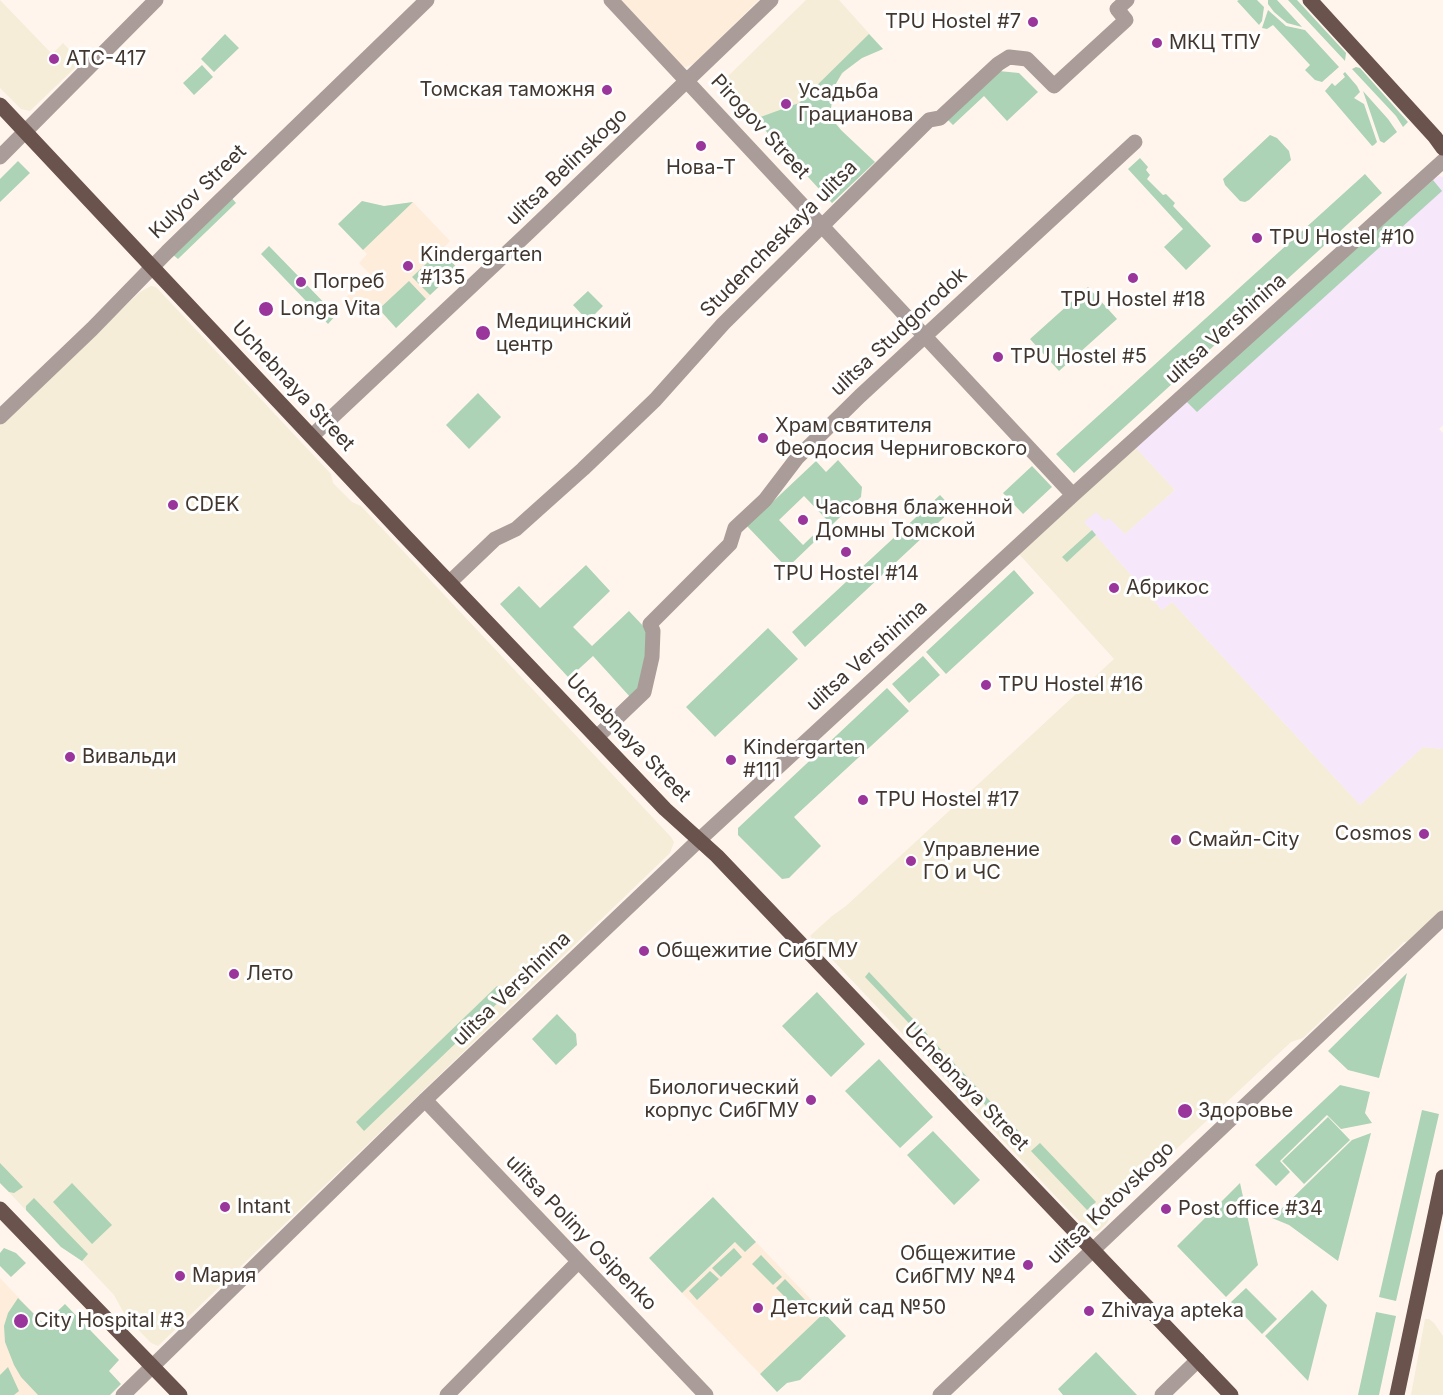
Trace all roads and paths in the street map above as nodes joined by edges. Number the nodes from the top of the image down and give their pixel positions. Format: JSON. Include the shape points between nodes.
{"nodes":[{"id":1,"x":156,"y":0,"type":"edge"},
{"id":2,"x":427,"y":0,"type":"edge"},
{"id":3,"x":610,"y":0,"type":"edge"},
{"id":4,"x":771,"y":0,"type":"edge"},
{"id":5,"x":1127,"y":0,"type":"edge"},
{"id":6,"x":1310,"y":0,"type":"edge"},
{"id":7,"x":687,"y":81,"type":"junction"},
{"id":8,"x":0,"y":105,"type":"edge"},
{"id":9,"x":25,"y":131,"type":"junction"},
{"id":10,"x":1136,"y":142,"type":"dead end"},
{"id":11,"x":1443,"y":148,"type":"edge"},
{"id":12,"x":0,"y":157,"type":"edge"},
{"id":13,"x":1443,"y":161,"type":"edge"},
{"id":14,"x":822,"y":224,"type":"junction"},
{"id":15,"x":153,"y":266,"type":"junction"},
{"id":16,"x":925,"y":336,"type":"junction"},
{"id":17,"x":0,"y":417,"type":"edge"},
{"id":18,"x":312,"y":436,"type":"junction"},
{"id":19,"x":1073,"y":495,"type":"junction"},
{"id":20,"x":450,"y":582,"type":"junction"},
{"id":21,"x":597,"y":737,"type":"junction"},
{"id":22,"x":699,"y":840,"type":"junction"},
{"id":23,"x":1443,"y":918,"type":"edge"},
{"id":24,"x":425,"y":1100,"type":"junction"},
{"id":25,"x":1443,"y":1177,"type":"edge"},
{"id":26,"x":0,"y":1209,"type":"edge"},
{"id":27,"x":1092,"y":1250,"type":"junction"},
{"id":28,"x":578,"y":1262,"type":"junction"},
{"id":29,"x":1198,"y":1360,"type":"junction"},
{"id":30,"x":152,"y":1366,"type":"junction"},
{"id":31,"x":123,"y":1395,"type":"edge"},
{"id":32,"x":180,"y":1395,"type":"edge"},
{"id":33,"x":447,"y":1395,"type":"edge"},
{"id":34,"x":706,"y":1395,"type":"edge"},
{"id":35,"x":940,"y":1395,"type":"edge"},
{"id":36,"x":1162,"y":1395,"type":"edge"},
{"id":37,"x":1231,"y":1395,"type":"edge"},
{"id":38,"x":1396,"y":1395,"type":"edge"}],
"edges":[{"from":1,"to":9,"type":"street"},
{"from":2,"to":15,"type":"street","name":"Kulyov Street"},
{"from":3,"to":7,"type":"street","name":"Pirogov Street"},
{"from":4,"to":7,"type":"street","name":"ulitsa Belinskogo"},
{"from":5,"to":14,"type":"street","name":"Studencheskaya ulitsa","via":[[1117,9],[1126,20],[1054,86],[1027,59],[1008,57],[940,118],[929,120]]},
{"from":6,"to":11,"type":"main road"},
{"from":7,"to":14,"type":"street","name":"Pirogov Street"},
{"from":7,"to":18,"type":"street","name":"ulitsa Belinskogo"},
{"from":8,"to":9,"type":"main road","name":"Uchebnaya Street"},
{"from":9,"to":12,"type":"street"},
{"from":9,"to":15,"type":"main road","name":"Uchebnaya Street"},
{"from":10,"to":16,"type":"street","name":"ulitsa Studgorodok"},
{"from":13,"to":19,"type":"street","name":"ulitsa Vershinina"},
{"from":14,"to":16,"type":"street","name":"Pirogov Street"},
{"from":14,"to":20,"type":"street","name":"Studencheskaya ulitsa","via":[[655,400],[516,529],[495,538]]},
{"from":15,"to":17,"type":"street","name":"Kulyov Street"},
{"from":15,"to":18,"type":"main road","name":"Uchebnaya Street"},
{"from":16,"to":19,"type":"street","name":"Pirogov Street"},
{"from":16,"to":21,"type":"street","name":"ulitsa Studgorodok","via":[[797,458],[765,500],[735,528],[730,544],[650,624],[652,657],[644,692]]},
{"from":18,"to":20,"type":"main road","name":"Uchebnaya Street"},
{"from":19,"to":22,"type":"street","name":"ulitsa Vershinina"},
{"from":20,"to":21,"type":"main road","name":"Uchebnaya Street"},
{"from":21,"to":22,"type":"main road","name":"Uchebnaya Street"},
{"from":22,"to":24,"type":"street","name":"ulitsa Vershinina"},
{"from":22,"to":27,"type":"main road","name":"Uchebnaya Street"},
{"from":23,"to":27,"type":"street","name":"ulitsa Kotovskogo"},
{"from":24,"to":28,"type":"street","name":"ulitsa Poliny Osipenko"},
{"from":24,"to":30,"type":"street","name":"ulitsa Vershinina"},
{"from":25,"to":38,"type":"main road"},
{"from":26,"to":30,"type":"main road"},
{"from":27,"to":29,"type":"main road","name":"Uchebnaya Street"},
{"from":27,"to":35,"type":"street","name":"ulitsa Kotovskogo"},
{"from":28,"to":33,"type":"street"},
{"from":28,"to":34,"type":"street","name":"ulitsa Poliny Osipenko"},
{"from":29,"to":36,"type":"street"},
{"from":29,"to":37,"type":"main road","name":"Uchebnaya Street"},
{"from":30,"to":31,"type":"street","name":"ulitsa Vershinina"},
{"from":30,"to":32,"type":"main road"}]}
